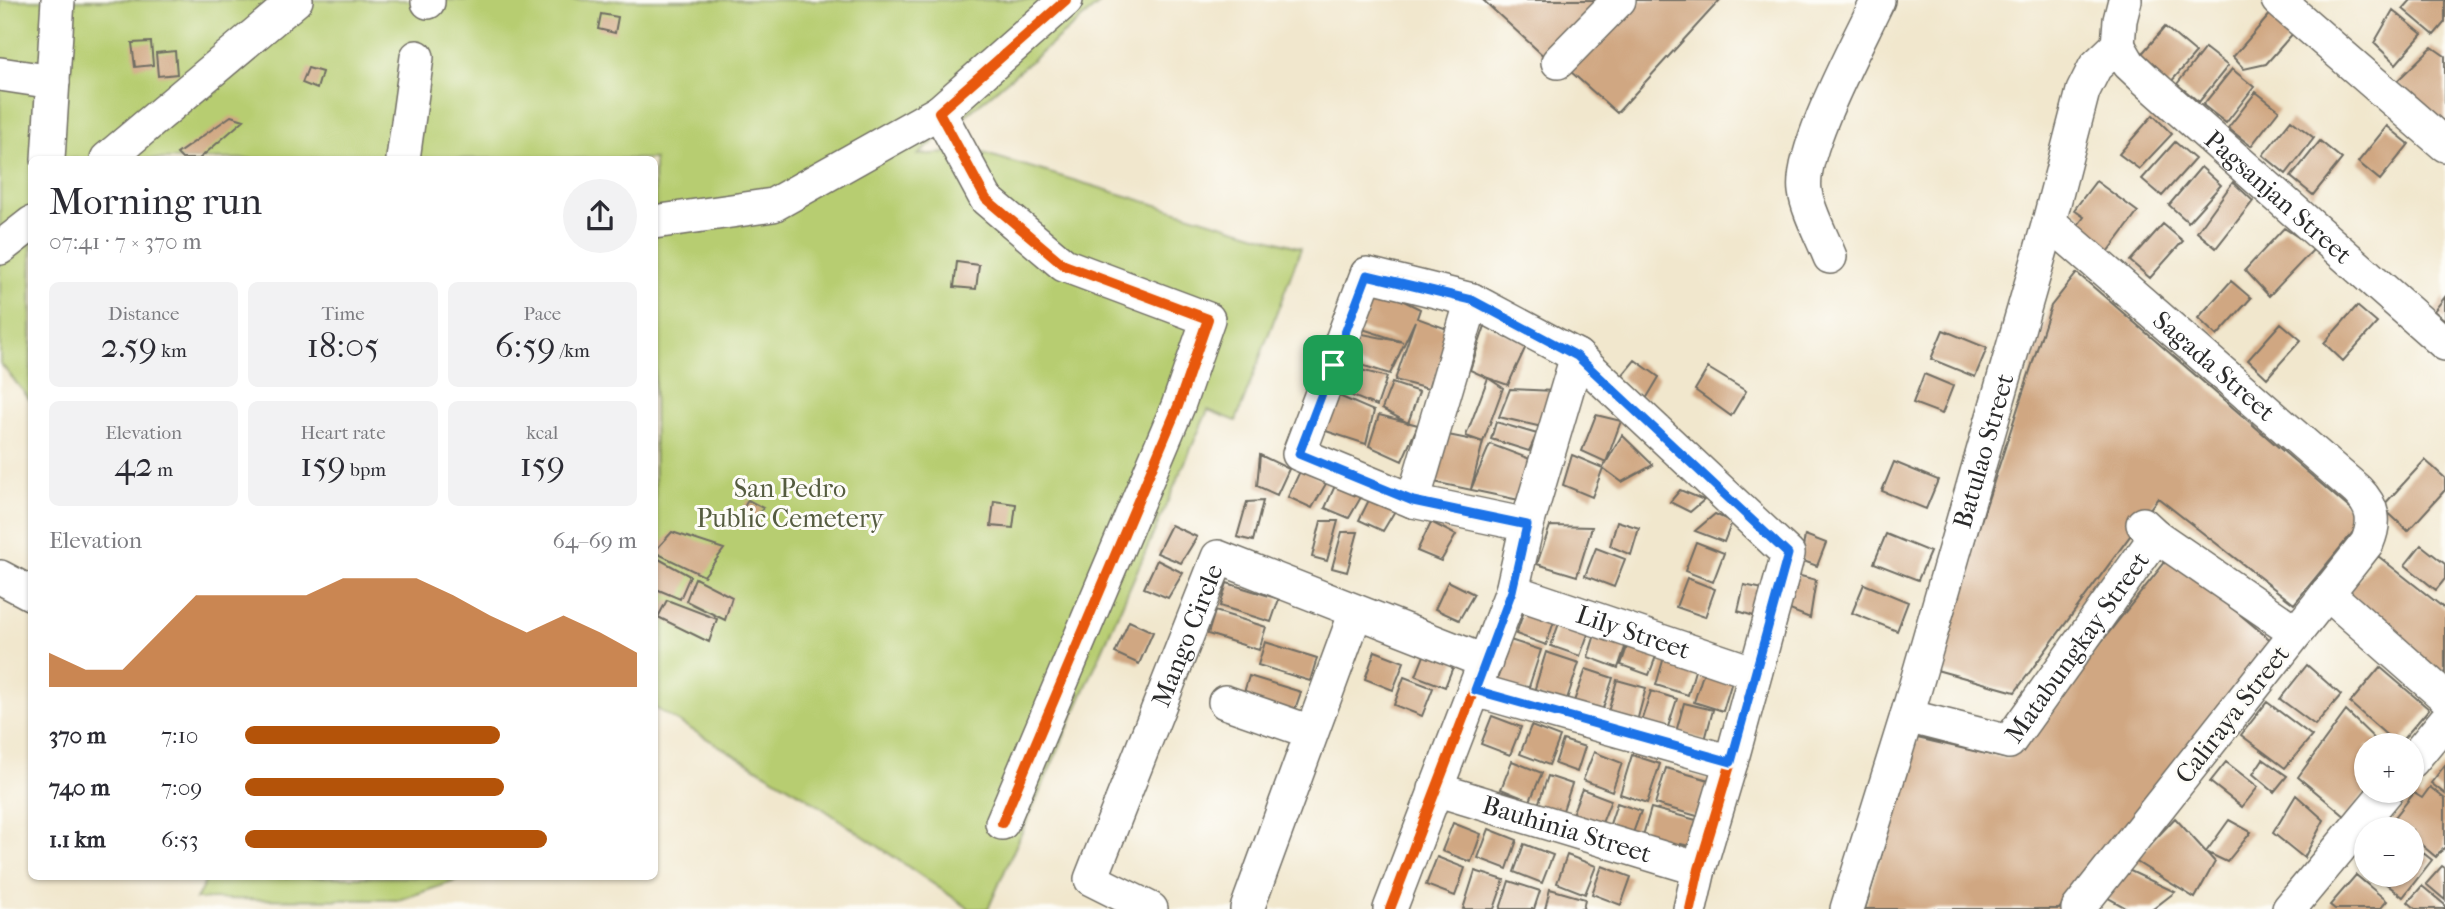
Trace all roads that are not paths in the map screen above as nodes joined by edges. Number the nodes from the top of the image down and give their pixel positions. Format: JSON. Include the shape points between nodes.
{"nodes":[{"id":1,"x":58,"y":0,"type":"edge"},
{"id":2,"x":296,"y":0,"type":"edge"},
{"id":3,"x":1066,"y":0,"type":"edge"},
{"id":4,"x":1619,"y":0,"type":"edge"},
{"id":5,"x":1878,"y":0,"type":"edge"},
{"id":6,"x":2125,"y":0,"type":"edge"},
{"id":7,"x":2278,"y":0,"type":"edge"},
{"id":8,"x":2118,"y":46,"type":"junction"},
{"id":9,"x":417,"y":57,"type":"dead end"},
{"id":10,"x":1558,"y":62,"type":"dead end"},
{"id":11,"x":0,"y":74,"type":"edge"},
{"id":12,"x":53,"y":82,"type":"junction"},
{"id":13,"x":939,"y":112,"type":"junction"},
{"id":14,"x":2445,"y":145,"type":"edge"},
{"id":15,"x":48,"y":156,"type":"edge"},
{"id":16,"x":111,"y":156,"type":"edge"},
{"id":17,"x":403,"y":156,"type":"edge"},
{"id":18,"x":658,"y":221,"type":"edge"},
{"id":19,"x":2049,"y":222,"type":"junction"},
{"id":20,"x":28,"y":226,"type":"edge"},
{"id":21,"x":0,"y":248,"type":"edge"},
{"id":22,"x":1830,"y":257,"type":"dead end"},
{"id":23,"x":1472,"y":300,"type":"junction"},
{"id":24,"x":2445,"y":344,"type":"edge"},
{"id":25,"x":1577,"y":356,"type":"junction"},
{"id":26,"x":1413,"y":501,"type":"junction"},
{"id":27,"x":2373,"y":514,"type":"joint"},
{"id":28,"x":1527,"y":525,"type":"junction"},
{"id":29,"x":0,"y":576,"type":"edge"},
{"id":30,"x":1512,"y":591,"type":"junction"},
{"id":31,"x":28,"y":592,"type":"edge"},
{"id":32,"x":2327,"y":593,"type":"junction"},
{"id":33,"x":1356,"y":612,"type":"junction"},
{"id":34,"x":2296,"y":632,"type":"junction"},
{"id":35,"x":1755,"y":673,"type":"junction"},
{"id":36,"x":1480,"y":676,"type":"junction"},
{"id":37,"x":2445,"y":697,"type":"edge"},
{"id":38,"x":1225,"y":702,"type":"dead end"},
{"id":39,"x":1907,"y":716,"type":"junction"},
{"id":40,"x":2445,"y":720,"type":"edge"},
{"id":41,"x":1311,"y":732,"type":"junction"},
{"id":42,"x":2424,"y":746,"type":"edge"},
{"id":43,"x":1731,"y":762,"type":"junction"},
{"id":44,"x":1434,"y":789,"type":"junction"},
{"id":45,"x":2377,"y":803,"type":"edge"},
{"id":46,"x":1002,"y":823,"type":"dead end"},
{"id":47,"x":1699,"y":869,"type":"junction"},
{"id":48,"x":1400,"y":906,"type":"edge"},
{"id":49,"x":1151,"y":909,"type":"edge"},
{"id":50,"x":1247,"y":909,"type":"edge"},
{"id":51,"x":1690,"y":909,"type":"edge"},
{"id":52,"x":1847,"y":909,"type":"edge"},
{"id":53,"x":2078,"y":909,"type":"edge"},
{"id":54,"x":2290,"y":909,"type":"edge"}],
"edges":[{"from":1,"to":12,"type":"street"},
{"from":2,"to":16,"type":"street"},
{"from":3,"to":13,"type":"street"},
{"from":4,"to":10,"type":"street"},
{"from":5,"to":22,"type":"street","via":[[1805,168],[1806,198]]},
{"from":6,"to":8,"type":"street"},
{"from":7,"to":14,"type":"street"},
{"from":8,"to":19,"type":"street","name":"Batulao Street","via":[[2095,67],[2083,91]]},
{"from":8,"to":24,"type":"street","name":"Pagsanjan Street","via":[[2145,79]]},
{"from":9,"to":17,"type":"street"},
{"from":11,"to":12,"type":"street"},
{"from":12,"to":15,"type":"street"},
{"from":13,"to":18,"type":"street","via":[[773,205]]},
{"from":13,"to":46,"type":"street","via":[[986,199],[1064,265],[1209,319],[1178,406]]},
{"from":19,"to":27,"type":"street","name":"Sagada Street","via":[[2357,490],[2368,500]]},
{"from":19,"to":39,"type":"street","name":"Batulao Street"},
{"from":20,"to":21,"type":"street"},
{"from":23,"to":25,"type":"street"},
{"from":23,"to":26,"type":"street"},
{"from":23,"to":26,"type":"street","via":[[1367,275],[1299,454]]},
{"from":25,"to":28,"type":"street"},
{"from":25,"to":35,"type":"street","via":[[1788,554]]},
{"from":26,"to":28,"type":"street"},
{"from":27,"to":32,"type":"street","name":"Caliraya Street","via":[[2367,543]]},
{"from":28,"to":30,"type":"street"},
{"from":29,"to":31,"type":"street"},
{"from":30,"to":35,"type":"street","name":"Lily Street"},
{"from":30,"to":36,"type":"street"},
{"from":32,"to":34,"type":"street","name":"Caliraya Street"},
{"from":32,"to":37,"type":"street"},
{"from":33,"to":36,"type":"street","name":"Mango Circle"},
{"from":33,"to":41,"type":"street"},
{"from":33,"to":49,"type":"street","name":"Mango Circle","via":[[1218,556],[1091,879]]},
{"from":34,"to":39,"type":"street","name":"Matabungkay Street","via":[[2150,530],[2008,742]]},
{"from":34,"to":53,"type":"street","name":"Caliraya Street"},
{"from":35,"to":43,"type":"street"},
{"from":36,"to":43,"type":"street","name":"Mango Circle"},
{"from":36,"to":44,"type":"street"},
{"from":38,"to":41,"type":"street"},
{"from":39,"to":52,"type":"street","name":"Batulao Street"},
{"from":40,"to":42,"type":"street"},
{"from":41,"to":50,"type":"street"},
{"from":43,"to":47,"type":"street"},
{"from":44,"to":47,"type":"street","name":"Bauhinia Street"},
{"from":44,"to":48,"type":"street"},
{"from":45,"to":54,"type":"street"},
{"from":47,"to":51,"type":"street"}]}
